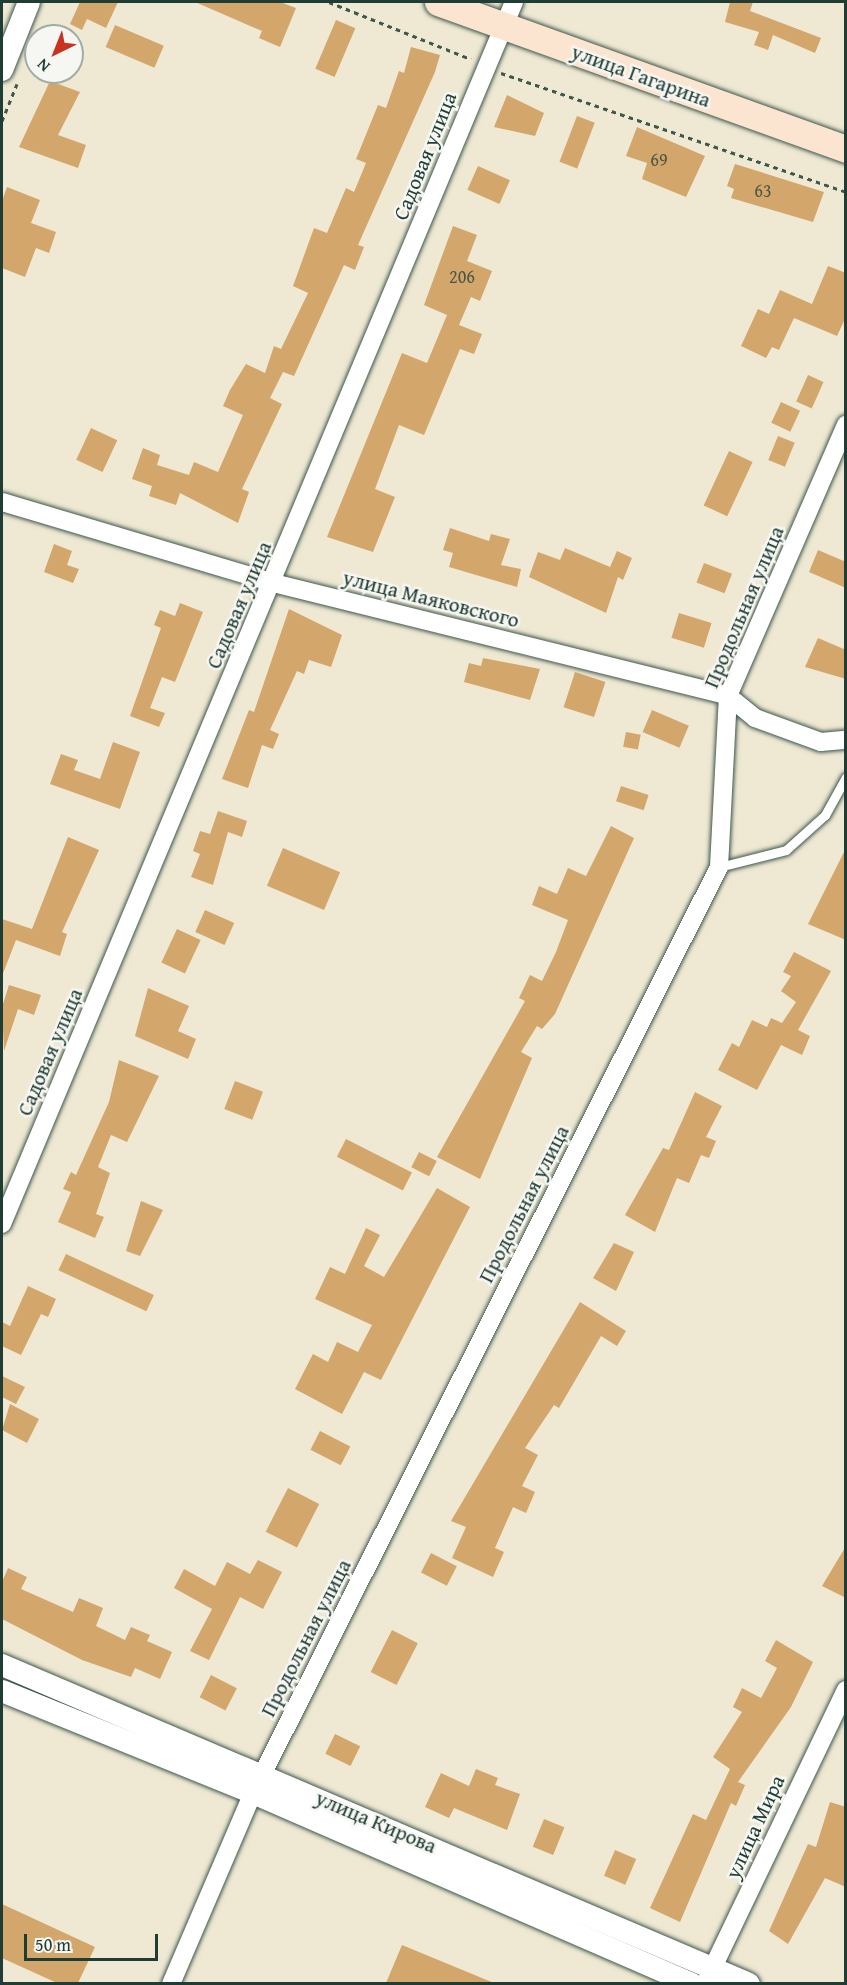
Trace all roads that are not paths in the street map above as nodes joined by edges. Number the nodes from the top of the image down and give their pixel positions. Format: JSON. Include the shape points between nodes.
{"nodes":[{"id":1,"x":29,"y":2,"type":"edge"},
{"id":2,"x":438,"y":2,"type":"edge"},
{"id":3,"x":514,"y":2,"type":"edge"},
{"id":4,"x":502,"y":27,"type":"junction"},
{"id":5,"x":2,"y":70,"type":"edge"},
{"id":6,"x":846,"y":149,"type":"edge"},
{"id":7,"x":846,"y":424,"type":"edge"},
{"id":8,"x":2,"y":502,"type":"edge"},
{"id":9,"x":273,"y":583,"type":"junction"},
{"id":10,"x":728,"y":696,"type":"junction"},
{"id":11,"x":846,"y":740,"type":"edge"},
{"id":12,"x":846,"y":777,"type":"edge"},
{"id":13,"x":719,"y":867,"type":"junction"},
{"id":14,"x":2,"y":1224,"type":"edge"},
{"id":15,"x":2,"y":1665,"type":"edge"},
{"id":16,"x":846,"y":1690,"type":"edge"},
{"id":17,"x":2,"y":1691,"type":"edge"},
{"id":18,"x":258,"y":1783,"type":"junction"},
{"id":19,"x":709,"y":1976,"type":"edge"},
{"id":20,"x":171,"y":1983,"type":"edge"},
{"id":21,"x":692,"y":1983,"type":"edge"},
{"id":22,"x":749,"y":1983,"type":"edge"}],
"edges":[{"from":1,"to":5,"type":"street"},
{"from":2,"to":4,"type":"main road","name":"улица Гагарина"},
{"from":3,"to":4,"type":"street","name":"Садовая улица"},
{"from":4,"to":6,"type":"main road","name":"улица Гагарина"},
{"from":4,"to":9,"type":"street","name":"Садовая улица"},
{"from":7,"to":10,"type":"street","name":"Продольная улица"},
{"from":8,"to":9,"type":"street","name":"улица Маяковского"},
{"from":9,"to":10,"type":"street","name":"улица Маяковского"},
{"from":9,"to":14,"type":"street","name":"Садовая улица"},
{"from":10,"to":11,"type":"street","name":"улица Маяковского","via":[[755,718],[822,742]]},
{"from":10,"to":13,"type":"street","name":"Продольная улица"},
{"from":12,"to":13,"type":"lane","via":[[825,815],[786,849]]},
{"from":13,"to":18,"type":"street","name":"Продольная улица"},
{"from":15,"to":18,"type":"street","name":"улица Кирова"},
{"from":16,"to":19,"type":"street","name":"улица Мира"},
{"from":17,"to":18,"type":"street","name":"улица Кирова"},
{"from":18,"to":19,"type":"street","name":"улица Кирова"},
{"from":18,"to":20,"type":"street","name":"Продольная улица"},
{"from":18,"to":21,"type":"street","name":"улица Кирова"},
{"from":19,"to":22,"type":"street","name":"улица Кирова"}]}
